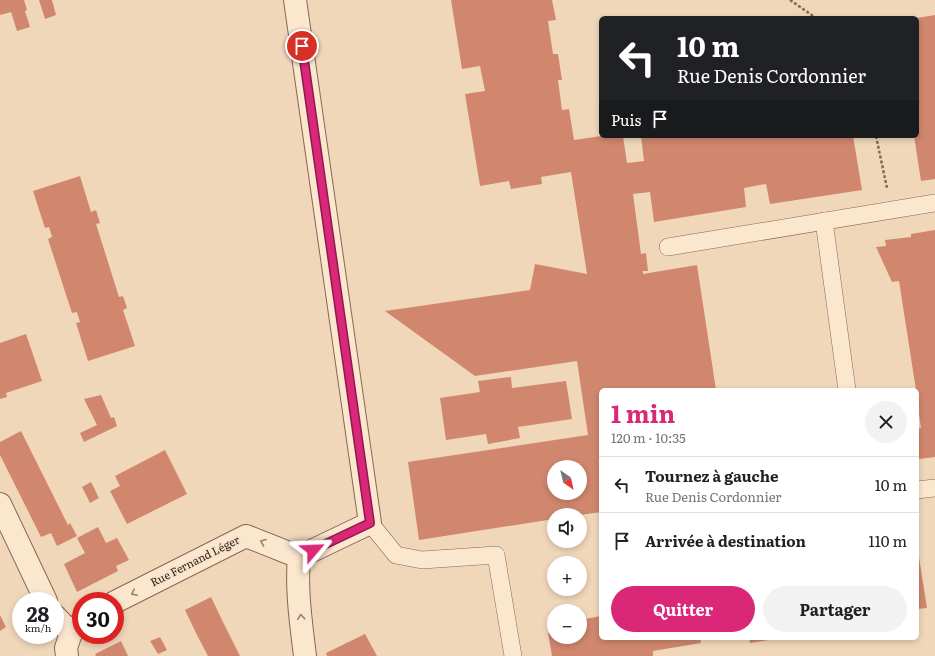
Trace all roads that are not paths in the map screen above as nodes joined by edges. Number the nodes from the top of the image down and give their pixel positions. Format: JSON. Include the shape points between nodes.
{"nodes":[{"id":1,"x":295,"y":0,"type":"edge"},
{"id":2,"x":935,"y":202,"type":"edge"},
{"id":3,"x":824,"y":221,"type":"junction"},
{"id":4,"x":668,"y":247,"type":"dead end"},
{"id":5,"x":847,"y":388,"type":"edge"},
{"id":6,"x":0,"y":504,"type":"edge"},
{"id":7,"x":370,"y":523,"type":"junction"},
{"id":8,"x":299,"y":557,"type":"junction"},
{"id":9,"x":42,"y":592,"type":"edge"},
{"id":10,"x":124,"y":597,"type":"edge"},
{"id":11,"x":72,"y":636,"type":"edge"},
{"id":12,"x":67,"y":656,"type":"edge"},
{"id":13,"x":305,"y":656,"type":"edge"},
{"id":14,"x":513,"y":656,"type":"edge"}],
"edges":[{"from":1,"to":7,"type":"street"},
{"from":2,"to":3,"type":"lane"},
{"from":3,"to":4,"type":"lane"},
{"from":3,"to":5,"type":"lane"},
{"from":6,"to":9,"type":"street"},
{"from":7,"to":8,"type":"street"},
{"from":7,"to":14,"type":"lane","via":[[396,555],[422,560],[496,555]]},
{"from":8,"to":10,"type":"street","name":"Rue Fernand Léger","one_way":true,"via":[[246,536]]},
{"from":13,"to":8,"type":"street","one_way":true,"via":[[300,612]]},
{"from":11,"to":12,"type":"street","via":[[66,648]]}]}
